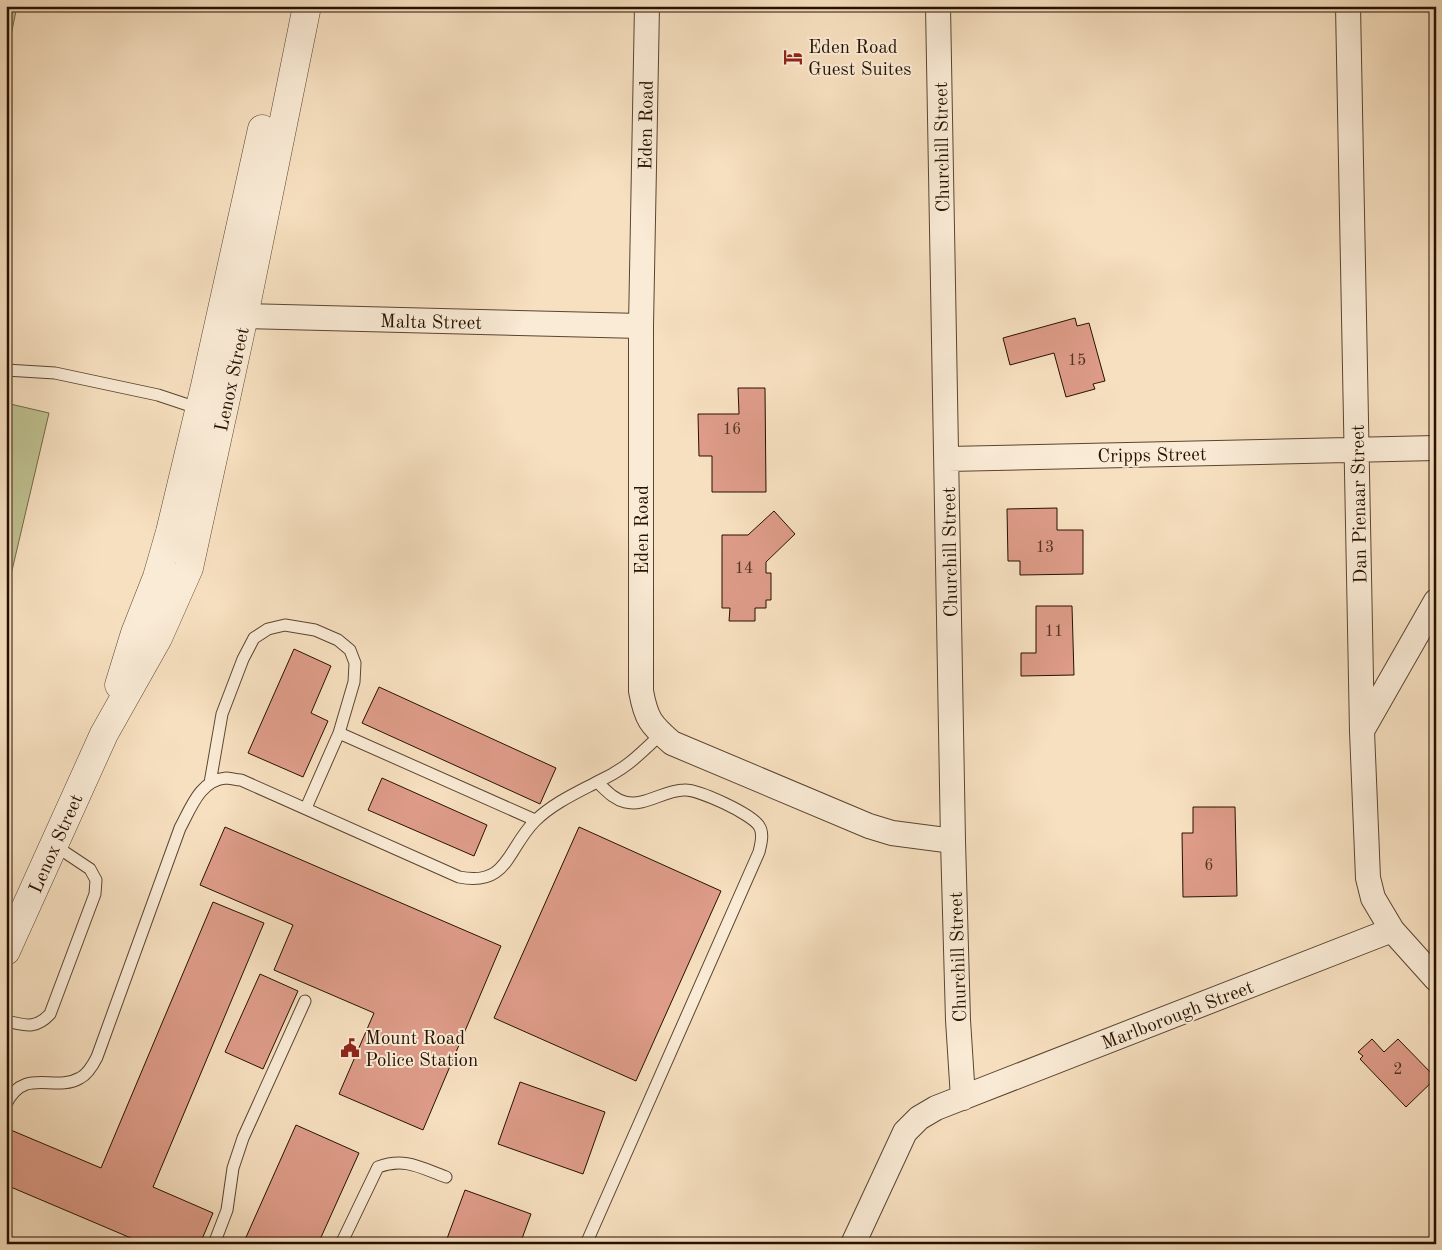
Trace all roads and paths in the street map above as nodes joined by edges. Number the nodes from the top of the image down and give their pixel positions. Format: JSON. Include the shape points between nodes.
{"nodes":[{"id":1,"x":291,"y":6,"type":"edge"},
{"id":2,"x":307,"y":6,"type":"edge"},
{"id":3,"x":647,"y":6,"type":"edge"},
{"id":4,"x":938,"y":6,"type":"edge"},
{"id":5,"x":1348,"y":6,"type":"edge"},
{"id":6,"x":233,"y":315,"type":"junction"},
{"id":7,"x":641,"y":326,"type":"junction"},
{"id":8,"x":6,"y":370,"type":"edge"},
{"id":9,"x":211,"y":413,"type":"junction"},
{"id":10,"x":1436,"y":448,"type":"edge"},
{"id":11,"x":1357,"y":449,"type":"junction"},
{"id":12,"x":948,"y":459,"type":"junction"},
{"id":13,"x":1436,"y":600,"type":"edge"},
{"id":14,"x":1362,"y":731,"type":"junction"},
{"id":15,"x":339,"y":733,"type":"junction"},
{"id":16,"x":661,"y":734,"type":"junction"},
{"id":17,"x":597,"y":782,"type":"junction"},
{"id":18,"x":210,"y":783,"type":"junction"},
{"id":19,"x":306,"y":808,"type":"junction"},
{"id":20,"x":535,"y":820,"type":"junction"},
{"id":21,"x":953,"y":841,"type":"junction"},
{"id":22,"x":54,"y":845,"type":"junction"},
{"id":23,"x":1392,"y":930,"type":"junction"},
{"id":24,"x":6,"y":951,"type":"edge"},
{"id":25,"x":1436,"y":978,"type":"edge"},
{"id":26,"x":305,"y":1001,"type":"dead end"},
{"id":27,"x":6,"y":1020,"type":"edge"},
{"id":28,"x":963,"y":1098,"type":"junction"},
{"id":29,"x":6,"y":1104,"type":"edge"},
{"id":30,"x":446,"y":1177,"type":"dead end"},
{"id":31,"x":214,"y":1244,"type":"edge"},
{"id":32,"x":341,"y":1244,"type":"edge"},
{"id":33,"x":586,"y":1244,"type":"edge"},
{"id":34,"x":854,"y":1244,"type":"edge"}],
"edges":[{"from":1,"to":6,"type":"street","name":"Lenox Street","via":[[280,48]]},
{"from":2,"to":6,"type":"street","name":"Lenox Street","via":[[276,151]]},
{"from":3,"to":7,"type":"street","name":"Eden Road"},
{"from":4,"to":12,"type":"street","name":"Churchill Street"},
{"from":5,"to":11,"type":"street","name":"Dan Pienaar Street"},
{"from":6,"to":7,"type":"street","name":"Malta Street"},
{"from":6,"to":9,"type":"street","name":"Lenox Street"},
{"from":7,"to":16,"type":"street","name":"Eden Road","via":[[641,691],[650,723]]},
{"from":8,"to":9,"type":"lane","via":[[55,373],[158,395]]},
{"from":9,"to":22,"type":"street","name":"Lenox Street","via":[[189,568],[184,583],[158,638],[104,734]]},
{"from":10,"to":11,"type":"street","name":"Cripps Street"},
{"from":11,"to":12,"type":"street","name":"Cripps Street"},
{"from":11,"to":14,"type":"street","name":"Dan Pienaar Street"},
{"from":12,"to":21,"type":"street","name":"Churchill Street"},
{"from":13,"to":14,"type":"street"},
{"from":14,"to":23,"type":"street","name":"Dan Pienaar Street","via":[[1368,878],[1373,898]]},
{"from":15,"to":18,"type":"lane","via":[[354,682],[355,663],[350,650],[338,640],[315,630],[285,626],[268,629],[254,638],[222,714]]},
{"from":15,"to":19,"type":"lane"},
{"from":15,"to":20,"type":"lane"},
{"from":16,"to":17,"type":"lane","via":[[633,761]]},
{"from":16,"to":21,"type":"street","name":"Eden Road","via":[[672,743],[869,826],[892,833]]},
{"from":17,"to":20,"type":"lane"},
{"from":17,"to":33,"type":"lane","via":[[614,799],[626,802],[638,802],[686,789],[700,793],[751,817],[761,827],[762,839],[760,852]]},
{"from":18,"to":19,"type":"lane","via":[[225,778],[241,780]]},
{"from":18,"to":29,"type":"lane","via":[[199,792],[180,828],[91,1069],[68,1083],[28,1084],[10,1096]]},
{"from":19,"to":20,"type":"lane","via":[[459,877],[474,880],[488,878],[499,871]]},
{"from":21,"to":28,"type":"street","name":"Churchill Street"},
{"from":22,"to":24,"type":"street","name":"Lenox Street"},
{"from":22,"to":27,"type":"lane","via":[[90,869],[96,880],[96,894],[50,1014],[43,1022],[32,1026]]},
{"from":23,"to":25,"type":"street","name":"Dan Pienaar Street"},
{"from":23,"to":28,"type":"street","name":"Marlborough Street"},
{"from":26,"to":31,"type":"lane","via":[[243,1138],[232,1168],[226,1210]]},
{"from":28,"to":34,"type":"street","name":"Marlborough Street","via":[[936,1108],[905,1132]]},
{"from":30,"to":32,"type":"lane","via":[[410,1164],[391,1162],[378,1167]]}]}
